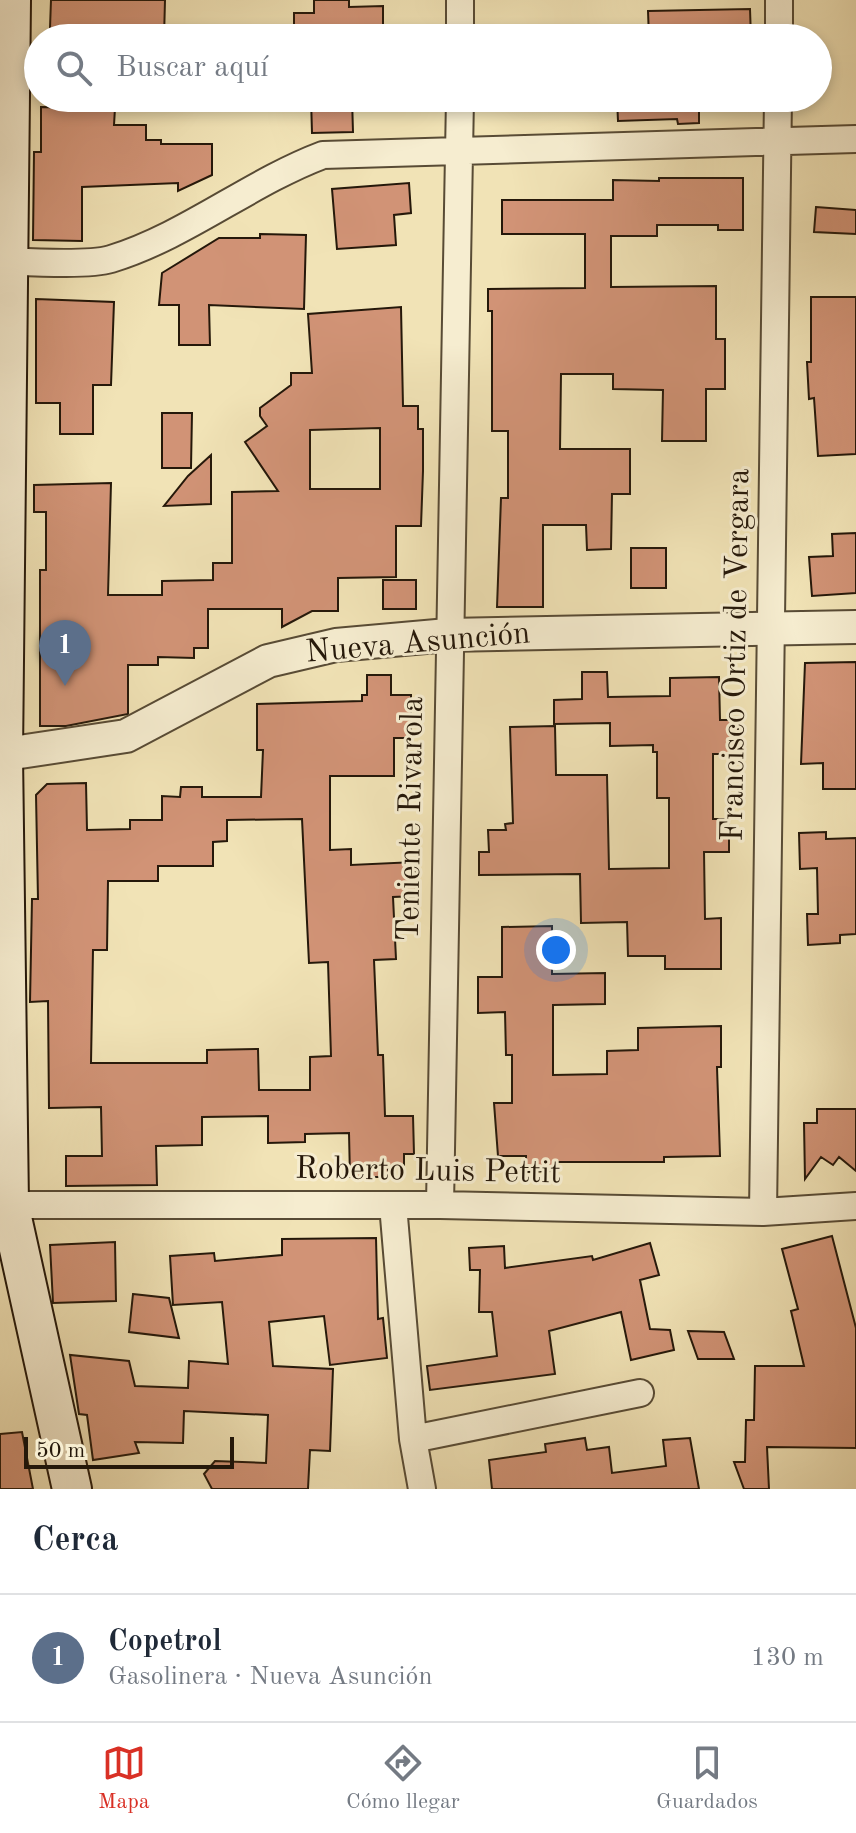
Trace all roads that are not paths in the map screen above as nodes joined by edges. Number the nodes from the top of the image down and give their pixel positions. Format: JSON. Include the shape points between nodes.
{"nodes":[{"id":1,"x":11,"y":0,"type":"edge"},
{"id":2,"x":460,"y":0,"type":"edge"},
{"id":3,"x":779,"y":0,"type":"edge"},
{"id":4,"x":460,"y":24,"type":"edge"},
{"id":5,"x":779,"y":24,"type":"edge"},
{"id":6,"x":460,"y":112,"type":"edge"},
{"id":7,"x":778,"y":112,"type":"edge"},
{"id":8,"x":856,"y":139,"type":"edge"},
{"id":9,"x":778,"y":143,"type":"junction"},
{"id":10,"x":459,"y":152,"type":"junction"},
{"id":11,"x":5,"y":262,"type":"edge"},
{"id":12,"x":856,"y":627,"type":"edge"},
{"id":13,"x":772,"y":629,"type":"junction"},
{"id":14,"x":448,"y":635,"type":"junction"},
{"id":15,"x":1,"y":755,"type":"edge"},
{"id":16,"x":4,"y":1204,"type":"edge"},
{"id":17,"x":393,"y":1205,"type":"junction"},
{"id":18,"x":440,"y":1205,"type":"junction"},
{"id":19,"x":856,"y":1208,"type":"edge"},
{"id":20,"x":763,"y":1212,"type":"junction"},
{"id":21,"x":640,"y":1393,"type":"dead end"},
{"id":22,"x":413,"y":1439,"type":"junction"},
{"id":23,"x":72,"y":1489,"type":"edge"},
{"id":24,"x":422,"y":1489,"type":"edge"}],
"edges":[{"from":1,"to":11,"type":"main road"},
{"from":2,"to":4,"type":"street"},
{"from":3,"to":5,"type":"street"},
{"from":6,"to":10,"type":"street","name":"Teniente Rivarola"},
{"from":7,"to":9,"type":"street","name":"Francisco Ortiz de Vergara"},
{"from":8,"to":9,"type":"street"},
{"from":9,"to":10,"type":"street"},
{"from":9,"to":13,"type":"street","name":"Francisco Ortiz de Vergara"},
{"from":10,"to":11,"type":"street","via":[[323,155],[287,168],[146,246],[108,261]]},
{"from":10,"to":14,"type":"street","name":"Teniente Rivarola"},
{"from":11,"to":15,"type":"main road"},
{"from":12,"to":13,"type":"street","name":"Nueva Asunción"},
{"from":13,"to":14,"type":"street","name":"Nueva Asunción"},
{"from":13,"to":20,"type":"street","name":"Francisco Ortiz de Vergara"},
{"from":14,"to":15,"type":"street","name":"Nueva Asunción","via":[[336,645],[268,661],[126,736]]},
{"from":14,"to":18,"type":"street","name":"Teniente Rivarola"},
{"from":15,"to":16,"type":"main road"},
{"from":16,"to":17,"type":"street","name":"Roberto Luis Pettit"},
{"from":16,"to":23,"type":"main road"},
{"from":17,"to":18,"type":"street","name":"Roberto Luis Pettit"},
{"from":17,"to":22,"type":"street"},
{"from":18,"to":20,"type":"street","name":"Roberto Luis Pettit"},
{"from":19,"to":20,"type":"street","name":"Roberto Luis Pettit"},
{"from":21,"to":22,"type":"street"},
{"from":22,"to":24,"type":"street"}]}
